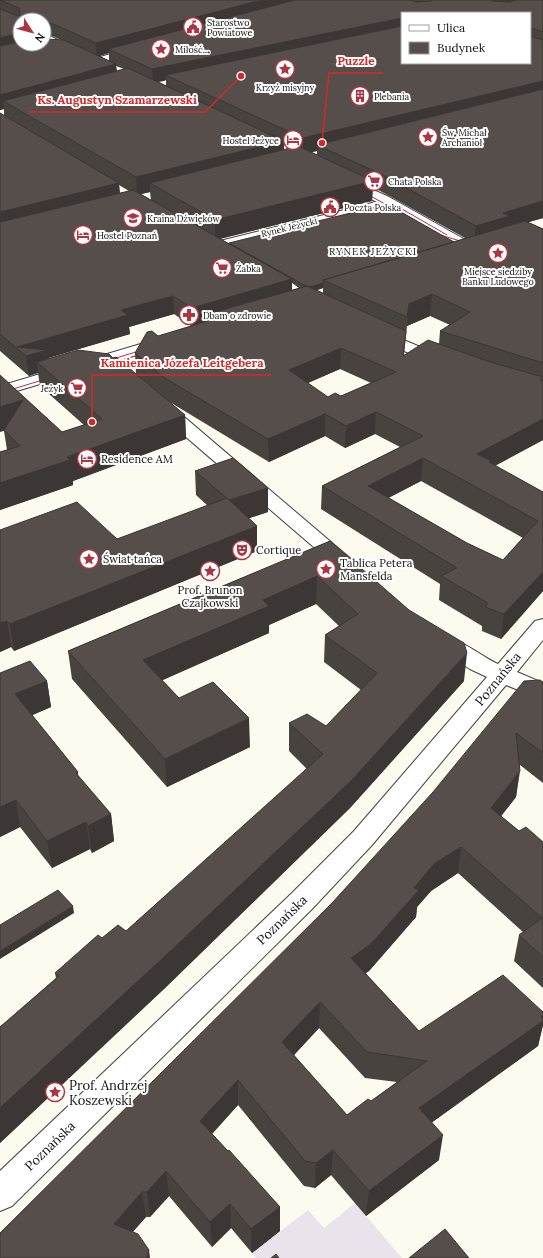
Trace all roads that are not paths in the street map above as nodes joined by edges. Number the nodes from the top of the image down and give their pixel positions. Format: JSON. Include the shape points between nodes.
{"nodes":[{"id":1,"x":52,"y":41,"type":"edge"},
{"id":2,"x":148,"y":46,"type":"edge"},
{"id":3,"x":52,"y":48,"type":"edge"},
{"id":4,"x":71,"y":50,"type":"junction"},
{"id":5,"x":94,"y":62,"type":"junction"},
{"id":6,"x":109,"y":69,"type":"edge"},
{"id":7,"x":336,"y":176,"type":"edge"},
{"id":8,"x":388,"y":203,"type":"junction"},
{"id":9,"x":455,"y":255,"type":"edge"},
{"id":10,"x":228,"y":256,"type":"edge"},
{"id":11,"x":360,"y":326,"type":"edge"},
{"id":12,"x":178,"y":335,"type":"edge"},
{"id":13,"x":106,"y":359,"type":"junction"},
{"id":14,"x":456,"y":366,"type":"edge"},
{"id":15,"x":124,"y":374,"type":"edge"},
{"id":16,"x":0,"y":392,"type":"edge"},
{"id":17,"x":148,"y":395,"type":"edge"},
{"id":18,"x":362,"y":578,"type":"edge"},
{"id":19,"x":543,"y":626,"type":"edge"},
{"id":20,"x":426,"y":630,"type":"edge"},
{"id":21,"x":502,"y":674,"type":"junction"},
{"id":22,"x":543,"y":692,"type":"edge"},
{"id":23,"x":0,"y":1194,"type":"edge"}],
"edges":[{"from":1,"to":4,"type":"street"},
{"from":2,"to":5,"type":"street"},
{"from":3,"to":4,"type":"street"},
{"from":4,"to":5,"type":"street"},
{"from":5,"to":6,"type":"street"},
{"from":7,"to":8,"type":"street"},
{"from":8,"to":9,"type":"street","via":[[479,248]]},
{"from":8,"to":10,"type":"street","name":"Rynek Jeżycki","via":[[208,244]]},
{"from":11,"to":14,"type":"street"},
{"from":12,"to":13,"type":"street"},
{"from":13,"to":15,"type":"street"},
{"from":13,"to":16,"type":"street"},
{"from":17,"to":18,"type":"street","via":[[318,552]]},
{"from":19,"to":21,"type":"street","name":"Poznańska"},
{"from":20,"to":21,"type":"street","via":[[448,647]]},
{"from":21,"to":22,"type":"street"},
{"from":21,"to":23,"type":"street","name":"Poznańska","via":[[392,805],[302,901]]}]}
